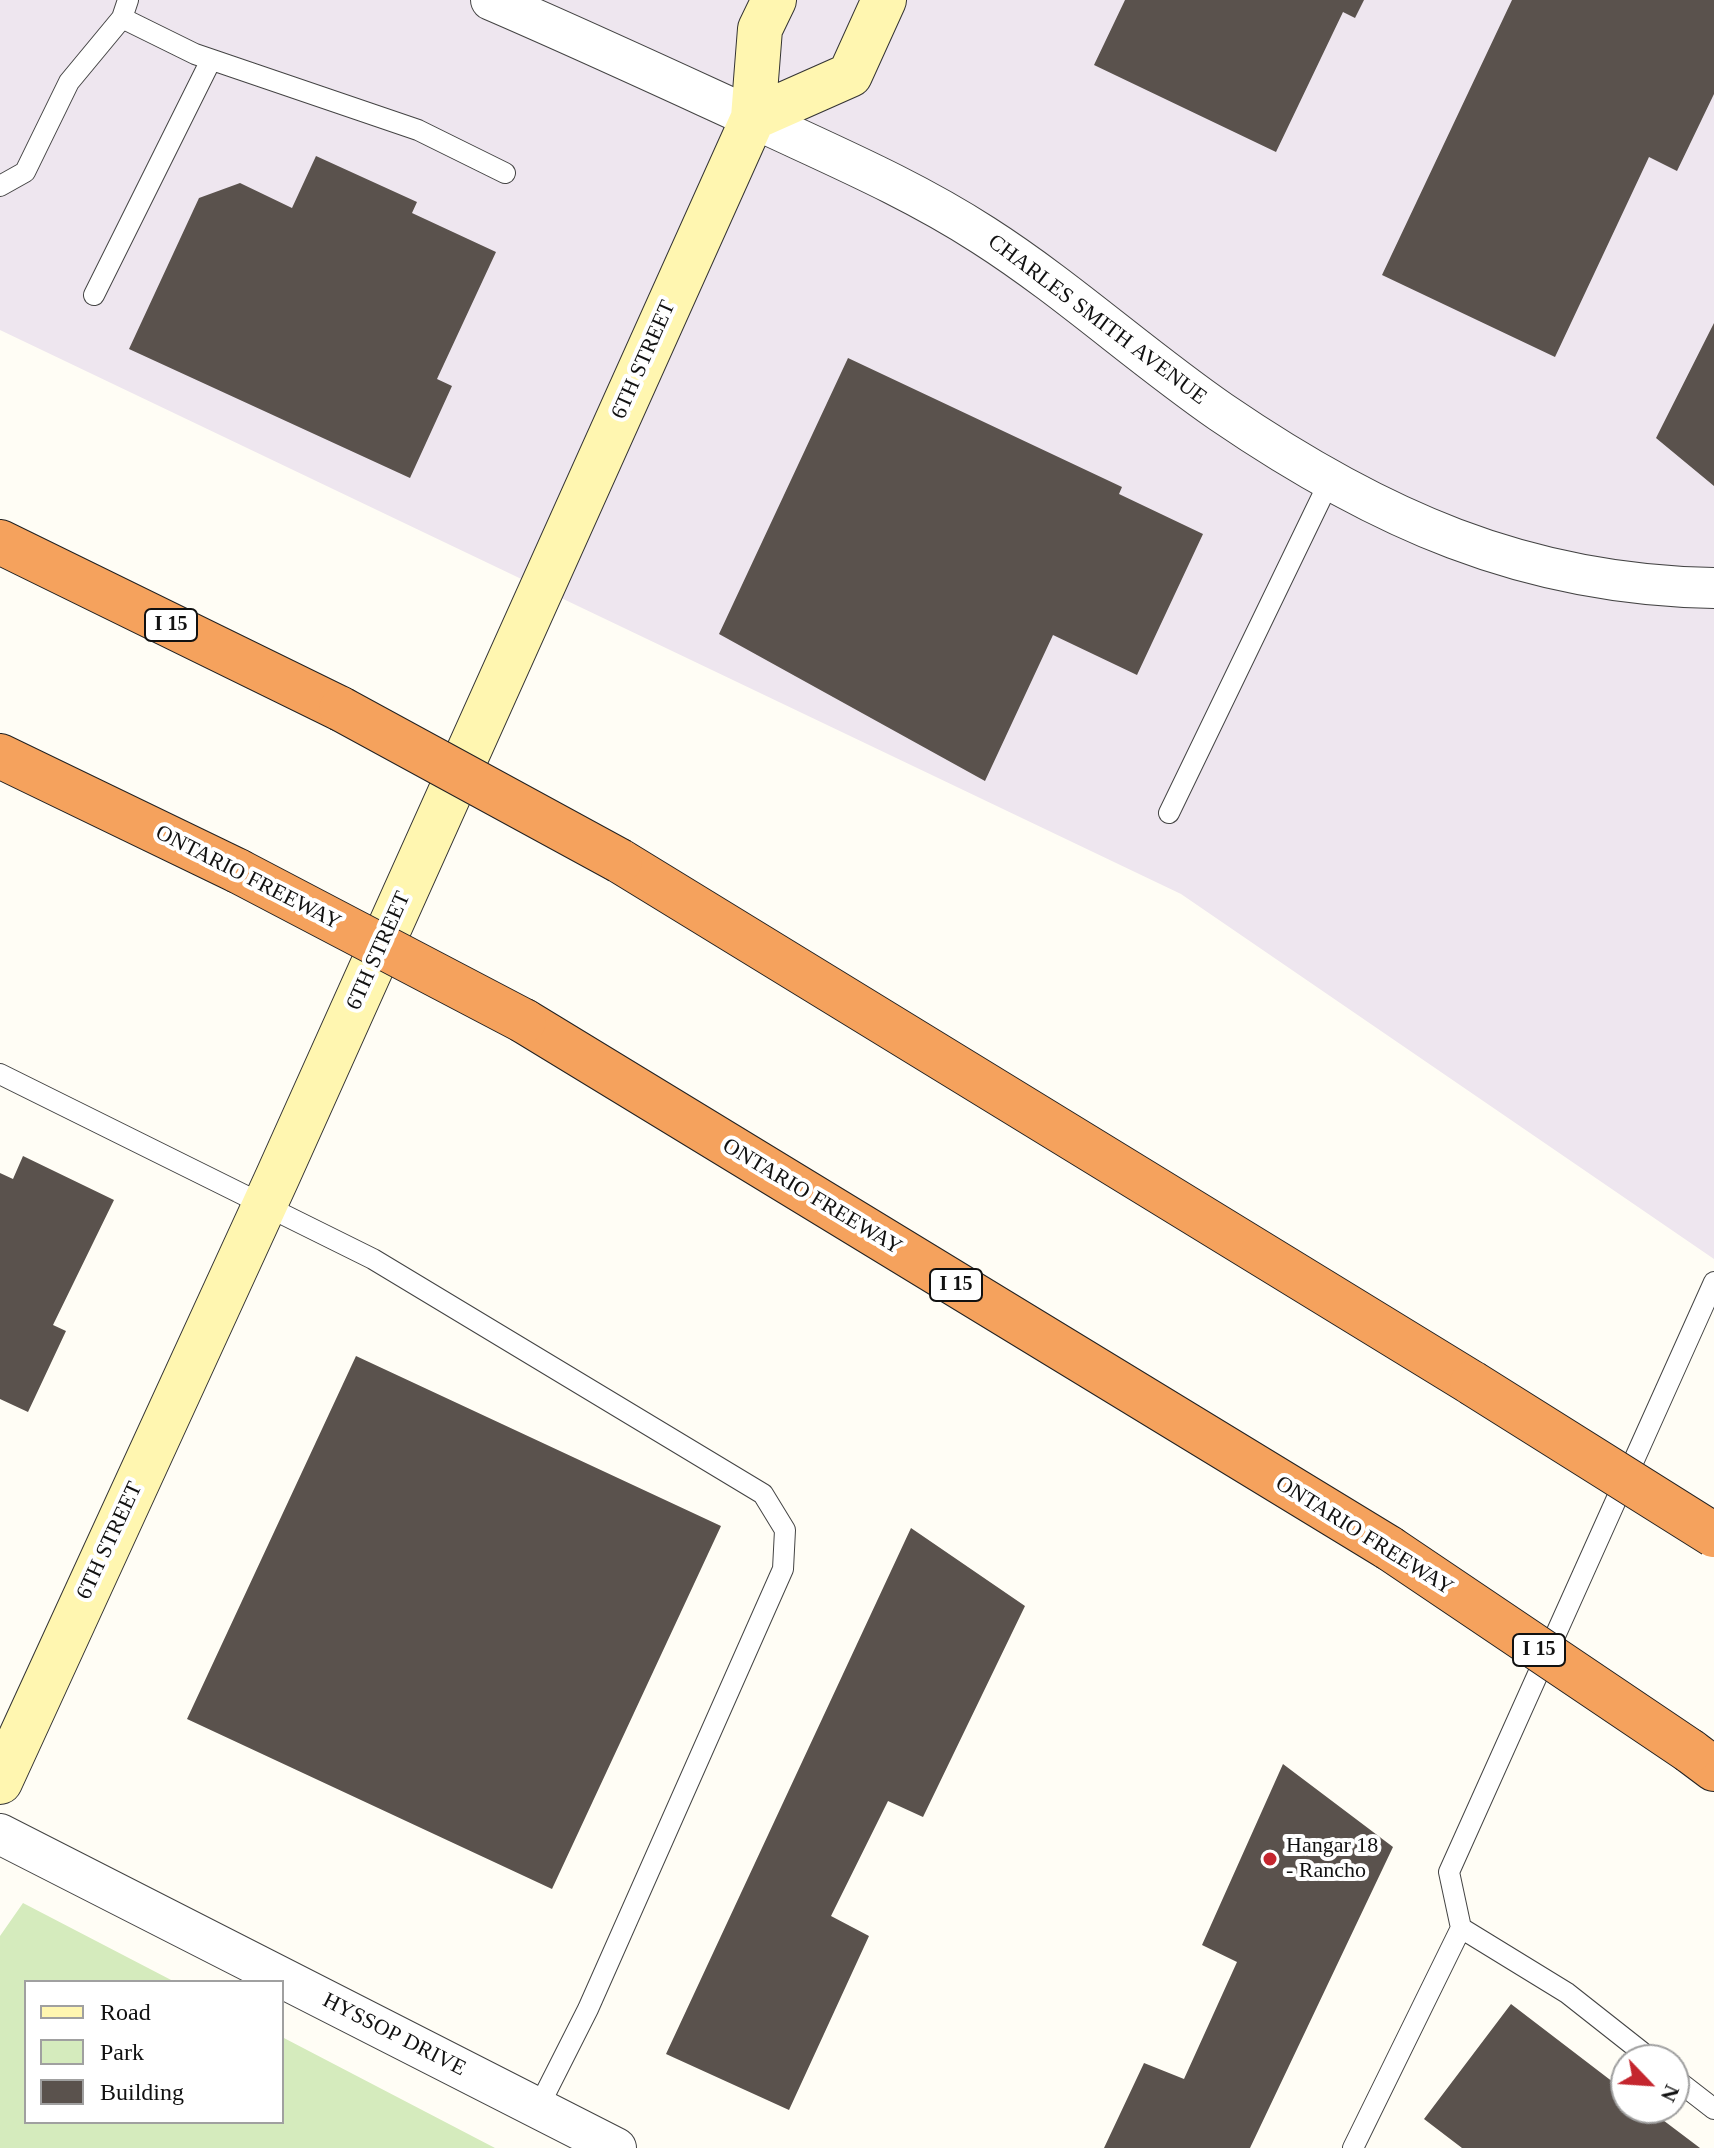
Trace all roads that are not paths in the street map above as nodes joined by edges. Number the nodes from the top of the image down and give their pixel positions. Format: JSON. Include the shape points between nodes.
{"nodes":[{"id":1,"x":491,"y":0,"type":"edge"},
{"id":2,"x":774,"y":0,"type":"edge"},
{"id":3,"x":884,"y":0,"type":"edge"},
{"id":4,"x":125,"y":9,"type":"edge"},
{"id":5,"x":211,"y":60,"type":"junction"},
{"id":6,"x":753,"y":118,"type":"junction"},
{"id":7,"x":505,"y":173,"type":"dead end"},
{"id":8,"x":0,"y":186,"type":"edge"},
{"id":9,"x":94,"y":295,"type":"dead end"},
{"id":10,"x":1330,"y":480,"type":"junction"},
{"id":11,"x":0,"y":542,"type":"edge"},
{"id":12,"x":1714,"y":588,"type":"edge"},
{"id":13,"x":0,"y":756,"type":"edge"},
{"id":14,"x":1169,"y":813,"type":"dead end"},
{"id":15,"x":0,"y":1074,"type":"edge"},
{"id":16,"x":263,"y":1207,"type":"junction"},
{"id":17,"x":1714,"y":1282,"type":"edge"},
{"id":18,"x":1714,"y":1535,"type":"edge"},
{"id":19,"x":1702,"y":1760,"type":"edge"},
{"id":20,"x":0,"y":1782,"type":"edge"},
{"id":21,"x":0,"y":1834,"type":"edge"},
{"id":22,"x":1461,"y":1928,"type":"junction"},
{"id":23,"x":1632,"y":2044,"type":"edge"},
{"id":24,"x":1690,"y":2090,"type":"edge"},
{"id":25,"x":538,"y":2108,"type":"junction"},
{"id":26,"x":1714,"y":2109,"type":"edge"},
{"id":27,"x":616,"y":2148,"type":"edge"},
{"id":28,"x":1353,"y":2148,"type":"edge"}],
"edges":[{"from":1,"to":6,"type":"street","name":"CHARLES SMITH AVENUE"},
{"from":2,"to":6,"type":"street","name":"6TH STREET","via":[[760,29]]},
{"from":3,"to":6,"type":"street","via":[[850,75]]},
{"from":4,"to":5,"type":"lane"},
{"from":4,"to":8,"type":"lane","via":[[69,82],[25,172]]},
{"from":5,"to":7,"type":"lane","via":[[418,130]]},
{"from":5,"to":9,"type":"lane"},
{"from":6,"to":10,"type":"street","name":"CHARLES SMITH AVENUE","via":[[872,173],[986,236],[1222,412]]},
{"from":6,"to":16,"type":"street","name":"6TH STREET"},
{"from":10,"to":12,"type":"street","name":"CHARLES SMITH AVENUE","via":[[1392,514],[1525,565]]},
{"from":10,"to":14,"type":"lane"},
{"from":11,"to":18,"type":"highway","number":"I 15","bridge":true,"via":[[341,709],[620,861]]},
{"from":13,"to":19,"type":"highway","name":"ONTARIO FREEWAY","number":"I 15","bridge":true,"via":[[238,871],[524,1021],[1389,1548]]},
{"from":15,"to":16,"type":"lane"},
{"from":16,"to":20,"type":"street","name":"6TH STREET"},
{"from":16,"to":25,"type":"lane","via":[[373,1259],[763,1494],[785,1530],[783,1569],[588,2009]]},
{"from":17,"to":22,"type":"lane","via":[[1449,1872]]},
{"from":21,"to":25,"type":"street","name":"HYSSOP DRIVE"},
{"from":22,"to":23,"type":"lane","via":[[1567,1993]]},
{"from":22,"to":28,"type":"lane"},
{"from":24,"to":26,"type":"lane"},
{"from":25,"to":27,"type":"street","name":"HYSSOP DRIVE"}]}
